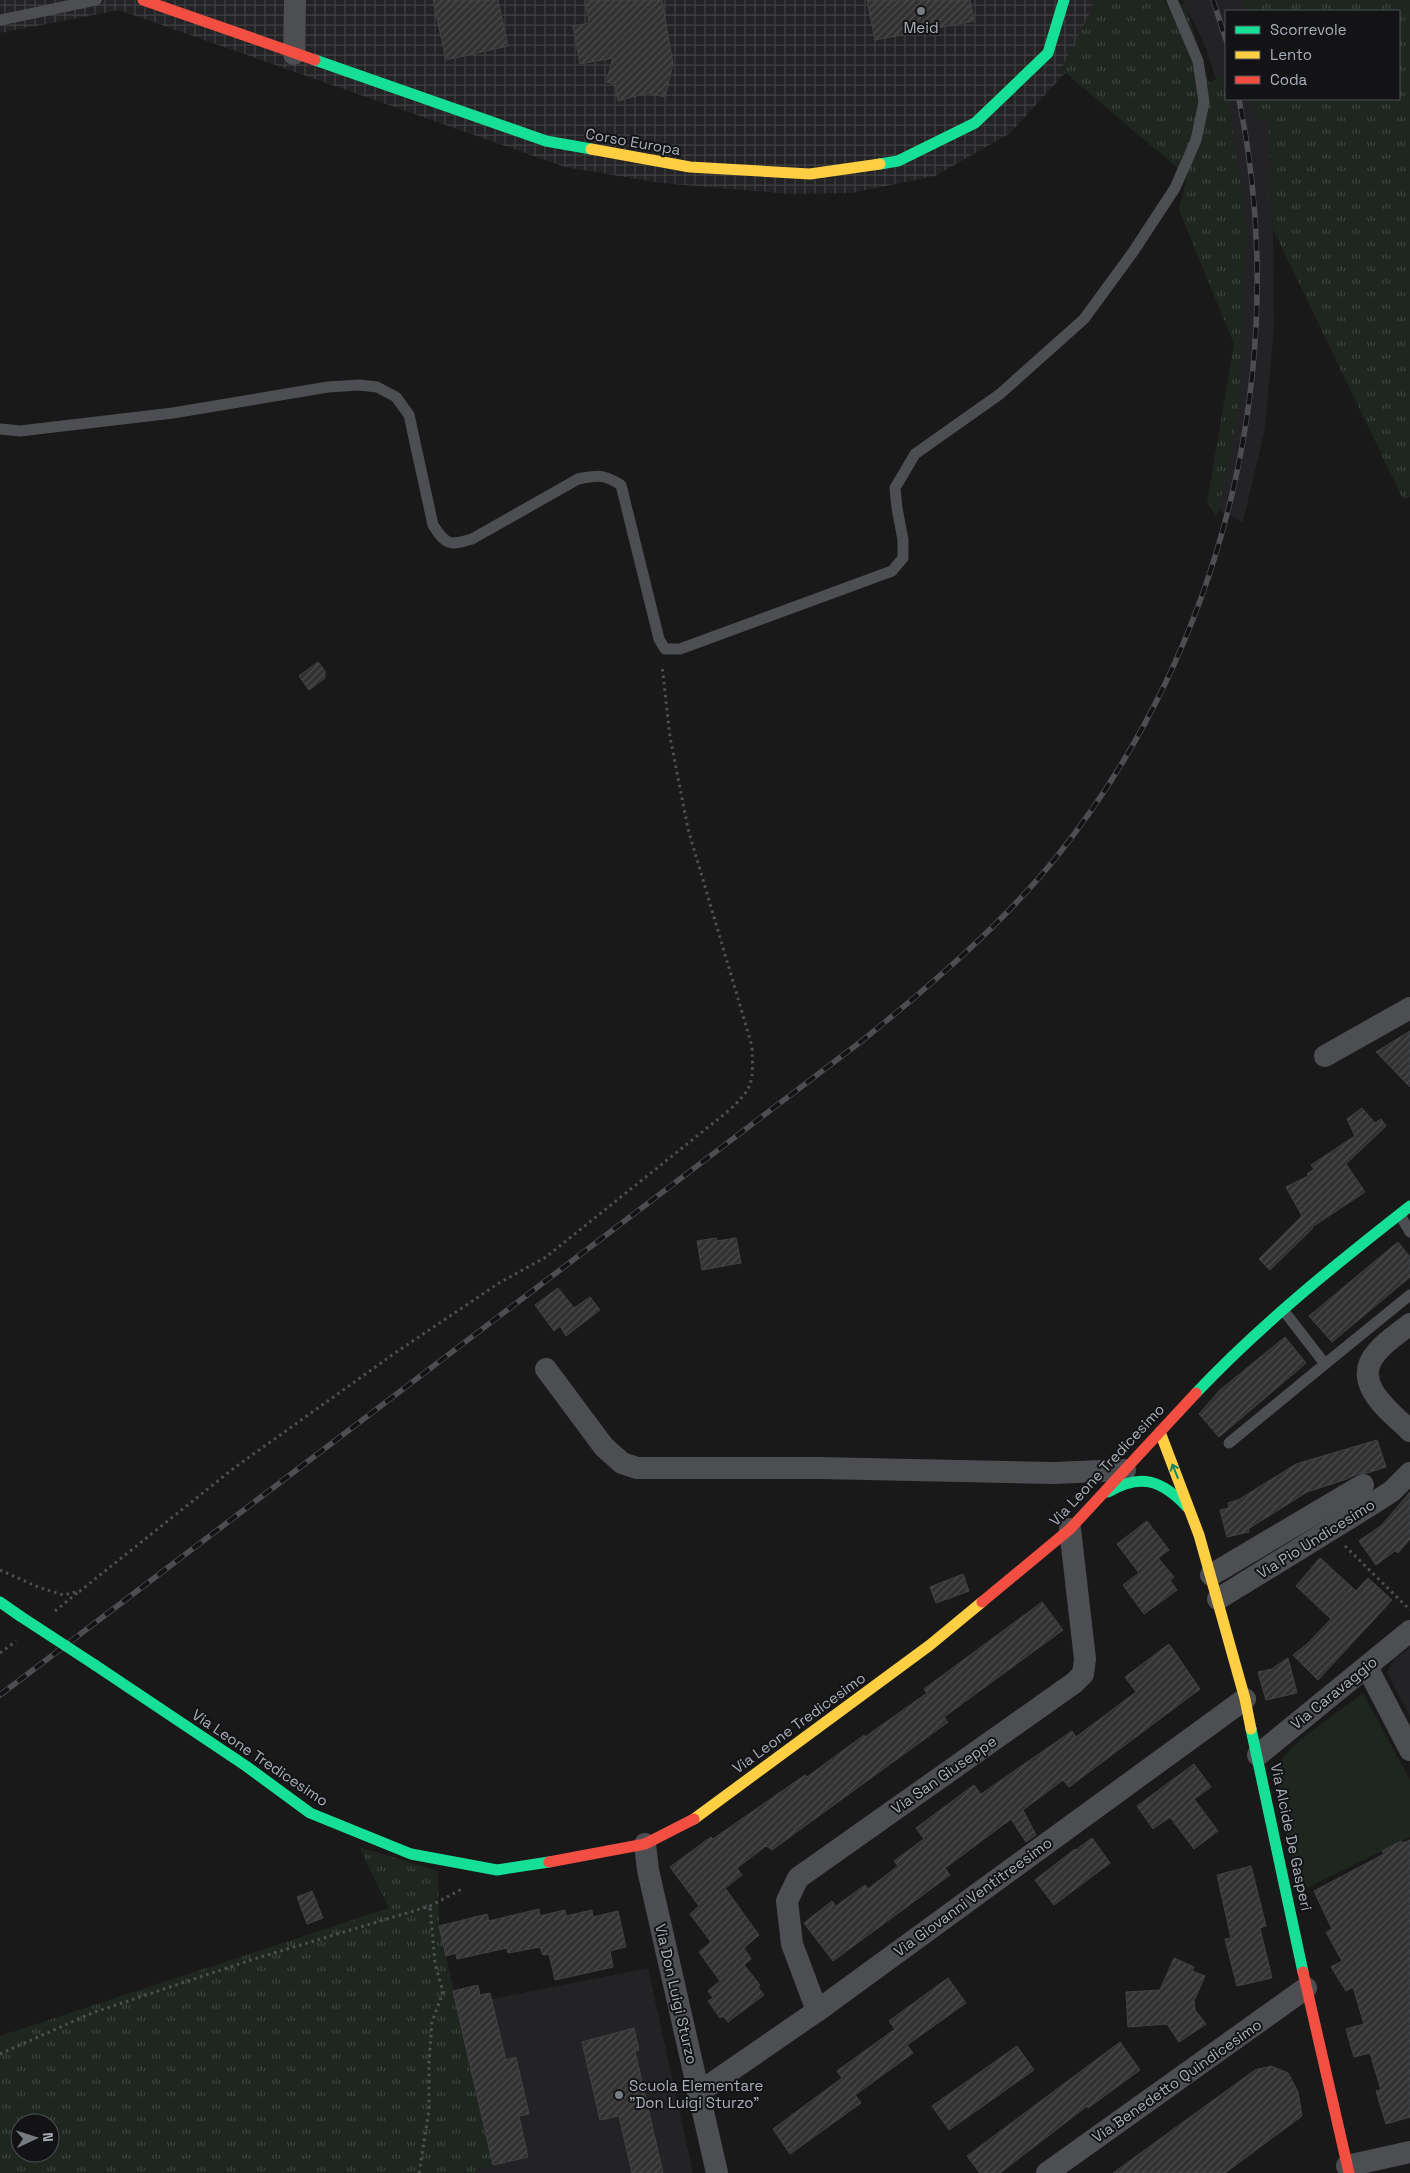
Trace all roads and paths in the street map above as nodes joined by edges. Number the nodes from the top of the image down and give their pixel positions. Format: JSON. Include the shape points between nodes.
{"nodes":[{"id":1,"x":96,"y":0,"type":"edge"},
{"id":2,"x":143,"y":0,"type":"edge"},
{"id":3,"x":295,"y":0,"type":"edge"},
{"id":4,"x":1064,"y":0,"type":"edge"},
{"id":5,"x":1172,"y":0,"type":"edge"},
{"id":6,"x":0,"y":20,"type":"edge"},
{"id":7,"x":294,"y":54,"type":"junction"},
{"id":8,"x":0,"y":429,"type":"edge"},
{"id":9,"x":665,"y":650,"type":"junction"},
{"id":10,"x":1410,"y":1008,"type":"edge"},
{"id":11,"x":1325,"y":1056,"type":"dead end"},
{"id":12,"x":1410,"y":1206,"type":"edge"},
{"id":13,"x":1400,"y":1215,"type":"junction"},
{"id":14,"x":1410,"y":1232,"type":"edge"},
{"id":15,"x":1410,"y":1295,"type":"edge"},
{"id":16,"x":1284,"y":1311,"type":"junction"},
{"id":17,"x":1410,"y":1324,"type":"edge"},
{"id":18,"x":1325,"y":1364,"type":"junction"},
{"id":19,"x":546,"y":1369,"type":"dead end"},
{"id":20,"x":1410,"y":1431,"type":"edge"},
{"id":21,"x":1160,"y":1432,"type":"junction"},
{"id":22,"x":1229,"y":1443,"type":"dead end"},
{"id":23,"x":1142,"y":1451,"type":"junction"},
{"id":24,"x":1125,"y":1470,"type":"junction"},
{"id":25,"x":1410,"y":1473,"type":"edge"},
{"id":26,"x":1163,"y":1485,"type":"junction"},
{"id":27,"x":1363,"y":1485,"type":"dead end"},
{"id":28,"x":1095,"y":1502,"type":"junction"},
{"id":29,"x":1190,"y":1510,"type":"junction"},
{"id":30,"x":1070,"y":1529,"type":"junction"},
{"id":31,"x":1358,"y":1559,"type":"dead end"},
{"id":32,"x":0,"y":1570,"type":"edge"},
{"id":33,"x":1211,"y":1575,"type":"junction"},
{"id":34,"x":1218,"y":1600,"type":"junction"},
{"id":35,"x":0,"y":1602,"type":"edge"},
{"id":36,"x":1410,"y":1610,"type":"edge"},
{"id":37,"x":1410,"y":1631,"type":"edge"},
{"id":38,"x":1367,"y":1667,"type":"junction"},
{"id":39,"x":1245,"y":1698,"type":"junction"},
{"id":40,"x":1410,"y":1750,"type":"edge"},
{"id":41,"x":1258,"y":1755,"type":"junction"},
{"id":42,"x":644,"y":1844,"type":"junction"},
{"id":43,"x":497,"y":1870,"type":"junction"},
{"id":44,"x":430,"y":1906,"type":"junction"},
{"id":45,"x":1306,"y":1988,"type":"junction"},
{"id":46,"x":817,"y":2011,"type":"junction"},
{"id":47,"x":0,"y":2054,"type":"edge"},
{"id":48,"x":698,"y":2093,"type":"junction"},
{"id":49,"x":1410,"y":2152,"type":"edge"},
{"id":50,"x":1348,"y":2170,"type":"edge"},
{"id":51,"x":419,"y":2173,"type":"edge"},
{"id":52,"x":717,"y":2173,"type":"edge"},
{"id":53,"x":1047,"y":2173,"type":"edge"}],
"edges":[{"from":1,"to":6,"type":"lane"},
{"from":2,"to":7,"type":"street","name":"Corso Europa"},
{"from":3,"to":7,"type":"street"},
{"from":4,"to":7,"type":"street","name":"Corso Europa","via":[[1048,53],[975,123],[898,162],[810,174],[690,167],[546,142]]},
{"from":5,"to":9,"type":"lane","via":[[1198,61],[1204,102],[1196,140],[1175,188],[1084,319],[1000,394],[915,454],[896,488],[903,558],[892,571],[680,649]]},
{"from":8,"to":9,"type":"lane","via":[[20,431],[173,413],[328,387],[377,387],[396,397],[409,415],[433,524],[442,539],[455,544],[472,539],[578,479],[608,476],[621,485],[659,640]]},
{"from":9,"to":32,"type":"path","via":[[661,660],[670,736],[688,829],[752,1046],[753,1075],[746,1095],[546,1257],[499,1283],[419,1337],[234,1468],[80,1591],[63,1595]]},
{"from":10,"to":11,"type":"street"},
{"from":12,"to":13,"type":"street","name":"Via Leone Tredicesimo"},
{"from":13,"to":14,"type":"lane"},
{"from":13,"to":16,"type":"street","name":"Via Leone Tredicesimo","via":[[1337,1263]]},
{"from":15,"to":18,"type":"lane"},
{"from":16,"to":18,"type":"lane"},
{"from":16,"to":21,"type":"street","name":"Via Leone Tredicesimo","via":[[1219,1369]]},
{"from":17,"to":20,"type":"street","via":[[1378,1350],[1371,1360],[1368,1377],[1372,1393]]},
{"from":18,"to":22,"type":"lane"},
{"from":19,"to":24,"type":"street","via":[[604,1447],[622,1464],[637,1468],[1054,1473]]},
{"from":21,"to":23,"type":"street","name":"Via Leone Tredicesimo"},
{"from":29,"to":21,"type":"street","name":"Via Alcide De Gasperi","one_way":true},
{"from":23,"to":24,"type":"street","name":"Via Leone Tredicesimo"},
{"from":23,"to":26,"type":"street","name":"Via Alcide De Gasperi","via":[[1145,1469]]},
{"from":24,"to":28,"type":"street","name":"Via Leone Tredicesimo"},
{"from":25,"to":34,"type":"street","name":"Via Pio Undicesimo","via":[[1392,1491]]},
{"from":26,"to":28,"type":"street","name":"Via Alcide De Gasperi","via":[[1148,1480],[1131,1480]]},
{"from":26,"to":29,"type":"street","name":"Via Alcide De Gasperi"},
{"from":27,"to":33,"type":"street","name":"Via Pio Undicesimo"},
{"from":28,"to":30,"type":"street","name":"Via Leone Tredicesimo"},
{"from":29,"to":33,"type":"street","name":"Via Alcide De Gasperi"},
{"from":30,"to":42,"type":"street","name":"Via Leone Tredicesimo","via":[[930,1645],[694,1819]]},
{"from":30,"to":46,"type":"street","name":"Via San Giuseppe","via":[[1085,1659],[1083,1674],[798,1878],[787,1901],[792,1944]]},
{"from":31,"to":36,"type":"path"},
{"from":33,"to":34,"type":"street","name":"Via Alcide De Gasperi"},
{"from":34,"to":39,"type":"street","name":"Via Alcide De Gasperi"},
{"from":35,"to":43,"type":"street","name":"Via Leone Tredicesimo","bridge":true,"via":[[246,1766],[310,1813],[411,1854]]},
{"from":37,"to":38,"type":"street","name":"Via Caravaggio"},
{"from":38,"to":40,"type":"street"},
{"from":38,"to":41,"type":"street","name":"Via Caravaggio"},
{"from":39,"to":41,"type":"street","name":"Via Alcide De Gasperi"},
{"from":39,"to":46,"type":"street","name":"Via Giovanni Ventitreesimo"},
{"from":41,"to":45,"type":"street","name":"Via Alcide De Gasperi"},
{"from":42,"to":43,"type":"street","name":"Via Leone Tredicesimo"},
{"from":42,"to":48,"type":"street","name":"Via Don Luigi Sturzo"},
{"from":43,"to":44,"type":"path"},
{"from":44,"to":47,"type":"path","via":[[254,1959],[92,2013]]},
{"from":44,"to":51,"type":"path","via":[[435,1963],[443,1992],[432,2022],[429,2110]]},
{"from":45,"to":50,"type":"street","name":"Via Alcide De Gasperi"},
{"from":45,"to":53,"type":"street","name":"Via Benedetto Quindicesimo"},
{"from":46,"to":48,"type":"street","name":"Via Giovanni Ventitreesimo"},
{"from":48,"to":52,"type":"street","name":"Via Don Luigi Sturzo"},
{"from":49,"to":50,"type":"street"}]}
